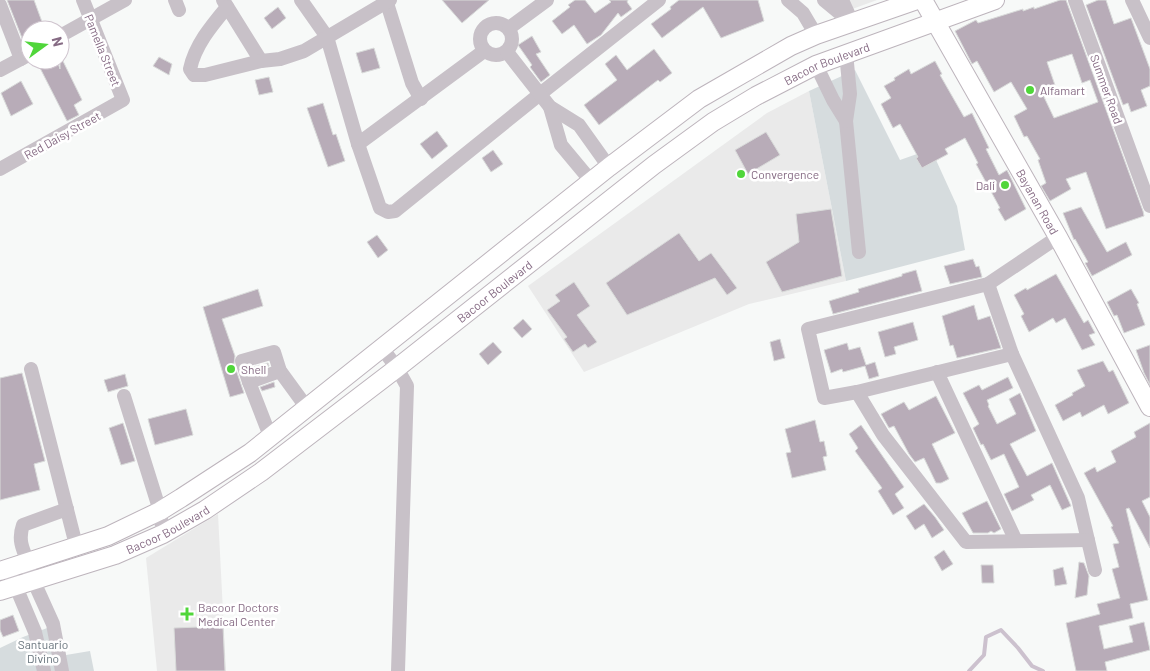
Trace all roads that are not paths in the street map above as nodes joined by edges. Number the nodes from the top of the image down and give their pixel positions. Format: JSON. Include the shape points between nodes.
{"nodes":[{"id":1,"x":84,"y":0,"type":"edge"},
{"id":2,"x":125,"y":0,"type":"edge"},
{"id":3,"x":301,"y":0,"type":"edge"},
{"id":4,"x":388,"y":0,"type":"edge"},
{"id":5,"x":547,"y":0,"type":"edge"},
{"id":6,"x":788,"y":0,"type":"edge"},
{"id":7,"x":824,"y":0,"type":"edge"},
{"id":8,"x":842,"y":0,"type":"edge"},
{"id":9,"x":917,"y":0,"type":"edge"},
{"id":10,"x":923,"y":0,"type":"edge"},
{"id":11,"x":995,"y":0,"type":"edge"},
{"id":12,"x":1075,"y":0,"type":"edge"},
{"id":13,"x":1132,"y":0,"type":"edge"},
{"id":14,"x":653,"y":2,"type":"edge"},
{"id":15,"x":225,"y":3,"type":"edge"},
{"id":16,"x":0,"y":5,"type":"edge"},
{"id":17,"x":91,"y":19,"type":"junction"},
{"id":18,"x":934,"y":22,"type":"junction"},
{"id":19,"x":852,"y":23,"type":"junction"},
{"id":20,"x":509,"y":28,"type":"junction"},
{"id":21,"x":70,"y":31,"type":"edge"},
{"id":22,"x":816,"y":35,"type":"junction"},
{"id":23,"x":327,"y":37,"type":"junction"},
{"id":24,"x":1150,"y":38,"type":"edge"},
{"id":25,"x":20,"y":44,"type":"edge"},
{"id":26,"x":484,"y":51,"type":"junction"},
{"id":27,"x":507,"y":52,"type":"junction"},
{"id":28,"x":846,"y":53,"type":"junction"},
{"id":29,"x":20,"y":59,"type":"edge"},
{"id":30,"x":261,"y":61,"type":"junction"},
{"id":31,"x":816,"y":65,"type":"junction"},
{"id":32,"x":0,"y":70,"type":"edge"},
{"id":33,"x":540,"y":94,"type":"junction"},
{"id":34,"x":421,"y":99,"type":"junction"},
{"id":35,"x":123,"y":100,"type":"joint"},
{"id":36,"x":550,"y":107,"type":"junction"},
{"id":37,"x":846,"y":121,"type":"junction"},
{"id":38,"x":358,"y":144,"type":"junction"},
{"id":39,"x":609,"y":166,"type":"junction"},
{"id":40,"x":0,"y":169,"type":"edge"},
{"id":41,"x":1144,"y":175,"type":"edge"},
{"id":42,"x":591,"y":181,"type":"junction"},
{"id":43,"x":1150,"y":206,"type":"edge"},
{"id":44,"x":1058,"y":238,"type":"junction"},
{"id":45,"x":860,"y":252,"type":"dead end"},
{"id":46,"x":988,"y":284,"type":"junction"},
{"id":47,"x":382,"y":348,"type":"junction"},
{"id":48,"x":1012,"y":354,"type":"junction"},
{"id":49,"x":397,"y":368,"type":"junction"},
{"id":50,"x":31,"y":369,"type":"dead end"},
{"id":51,"x":280,"y":371,"type":"junction"},
{"id":52,"x":937,"y":372,"type":"junction"},
{"id":53,"x":249,"y":382,"type":"junction"},
{"id":54,"x":857,"y":392,"type":"junction"},
{"id":55,"x":124,"y":396,"type":"dead end"},
{"id":56,"x":1150,"y":407,"type":"edge"},
{"id":57,"x":306,"y":408,"type":"junction"},
{"id":58,"x":270,"y":436,"type":"junction"},
{"id":59,"x":67,"y":509,"type":"junction"},
{"id":60,"x":160,"y":511,"type":"junction"},
{"id":61,"x":164,"y":534,"type":"junction"},
{"id":62,"x":1088,"y":540,"type":"junction"},
{"id":63,"x":1016,"y":541,"type":"junction"},
{"id":64,"x":76,"y":545,"type":"junction"},
{"id":65,"x":27,"y":562,"type":"junction"},
{"id":66,"x":4,"y":570,"type":"edge"},
{"id":67,"x":1095,"y":570,"type":"dead end"},
{"id":68,"x":34,"y":581,"type":"junction"},
{"id":69,"x":7,"y":589,"type":"edge"},
{"id":70,"x":56,"y":638,"type":"junction"},
{"id":71,"x":38,"y":644,"type":"junction"},
{"id":72,"x":44,"y":671,"type":"edge"},
{"id":73,"x":62,"y":671,"type":"edge"},
{"id":74,"x":398,"y":671,"type":"edge"}],
"edges":[{"from":1,"to":17,"type":"street","name":"Pamella Street"},
{"from":2,"to":17,"type":"street"},
{"from":3,"to":23,"type":"street"},
{"from":4,"to":23,"type":"street"},
{"from":4,"to":34,"type":"street","via":[[412,83]]},
{"from":5,"to":20,"type":"street"},
{"from":6,"to":22,"type":"street","via":[[803,13]]},
{"from":7,"to":19,"type":"street"},
{"from":8,"to":19,"type":"street"},
{"from":9,"to":19,"type":"main road","name":"Bacoor Boulevard"},
{"from":10,"to":18,"type":"main road","name":"Bayanan Road"},
{"from":11,"to":18,"type":"main road","name":"Bacoor Boulevard"},
{"from":12,"to":41,"type":"street","name":"Summer Road"},
{"from":13,"to":24,"type":"street"},
{"from":14,"to":33,"type":"street"},
{"from":15,"to":30,"type":"street"},
{"from":15,"to":30,"type":"street","via":[[192,59],[190,69],[194,75],[205,75]]},
{"from":16,"to":25,"type":"street"},
{"from":17,"to":21,"type":"street"},
{"from":17,"to":35,"type":"street","name":"Pamella Street"},
{"from":18,"to":28,"type":"main road","name":"Bacoor Boulevard"},
{"from":18,"to":44,"type":"main road","name":"Bayanan Road"},
{"from":19,"to":22,"type":"main road","name":"Bacoor Boulevard"},
{"from":20,"to":26,"type":"street","via":[[500,23],[485,27],[480,41]]},
{"from":20,"to":27,"type":"street","via":[[513,38]]},
{"from":22,"to":39,"type":"main road","name":"Bacoor Boulevard","via":[[699,99]]},
{"from":23,"to":30,"type":"street","via":[[304,51]]},
{"from":23,"to":38,"type":"street"},
{"from":26,"to":27,"type":"street","via":[[493,56]]},
{"from":26,"to":34,"type":"street"},
{"from":27,"to":33,"type":"street"},
{"from":28,"to":31,"type":"main road","name":"Bacoor Boulevard"},
{"from":28,"to":37,"type":"street","via":[[850,94]]},
{"from":29,"to":32,"type":"street"},
{"from":31,"to":37,"type":"street"},
{"from":31,"to":49,"type":"main road","name":"Bacoor Boulevard","via":[[756,96],[689,139]]},
{"from":33,"to":36,"type":"street"},
{"from":33,"to":38,"type":"street","via":[[395,211],[380,208]]},
{"from":34,"to":38,"type":"street"},
{"from":35,"to":40,"type":"street","name":"Red Daisy Street"},
{"from":36,"to":39,"type":"street","via":[[579,125]]},
{"from":36,"to":42,"type":"street","via":[[561,145]]},
{"from":37,"to":45,"type":"street"},
{"from":39,"to":42,"type":"main road","name":"Bacoor Boulevard"},
{"from":41,"to":43,"type":"street","name":"Summer Road"},
{"from":42,"to":47,"type":"main road","name":"Bacoor Boulevard"},
{"from":44,"to":46,"type":"street"},
{"from":44,"to":56,"type":"main road","name":"Bayanan Road"},
{"from":46,"to":48,"type":"street"},
{"from":46,"to":54,"type":"street","via":[[808,329],[824,398]]},
{"from":47,"to":49,"type":"street"},
{"from":47,"to":57,"type":"main road","name":"Bacoor Boulevard"},
{"from":48,"to":52,"type":"street"},
{"from":48,"to":62,"type":"street","via":[[1078,498]]},
{"from":49,"to":61,"type":"main road","name":"Bacoor Boulevard","via":[[261,472]]},
{"from":49,"to":74,"type":"street","via":[[407,386]]},
{"from":50,"to":59,"type":"street"},
{"from":51,"to":53,"type":"street"},
{"from":51,"to":53,"type":"street","via":[[274,352],[242,361]]},
{"from":51,"to":57,"type":"street"},
{"from":52,"to":54,"type":"street"},
{"from":52,"to":63,"type":"street"},
{"from":53,"to":58,"type":"street"},
{"from":54,"to":63,"type":"street","via":[[883,435],[966,542]]},
{"from":55,"to":60,"type":"street"},
{"from":57,"to":58,"type":"main road","name":"Bacoor Boulevard"},
{"from":58,"to":60,"type":"main road","name":"Bacoor Boulevard","via":[[230,467]]},
{"from":59,"to":64,"type":"street"},
{"from":59,"to":65,"type":"street","via":[[23,525],[21,545]]},
{"from":60,"to":61,"type":"street"},
{"from":60,"to":64,"type":"main road","name":"Bacoor Boulevard","via":[[108,536]]},
{"from":61,"to":68,"type":"main road","name":"Bacoor Boulevard","via":[[114,555]]},
{"from":62,"to":63,"type":"street"},
{"from":62,"to":67,"type":"street"},
{"from":64,"to":65,"type":"main road","name":"Bacoor Boulevard"},
{"from":65,"to":66,"type":"main road","name":"Bacoor Boulevard"},
{"from":65,"to":68,"type":"street"},
{"from":66,"to":69,"type":"street"},
{"from":68,"to":69,"type":"main road","name":"Bacoor Boulevard"},
{"from":68,"to":70,"type":"street"},
{"from":69,"to":71,"type":"street","via":[[35,632]]},
{"from":70,"to":71,"type":"street"},
{"from":70,"to":73,"type":"street"},
{"from":71,"to":72,"type":"street"}]}
